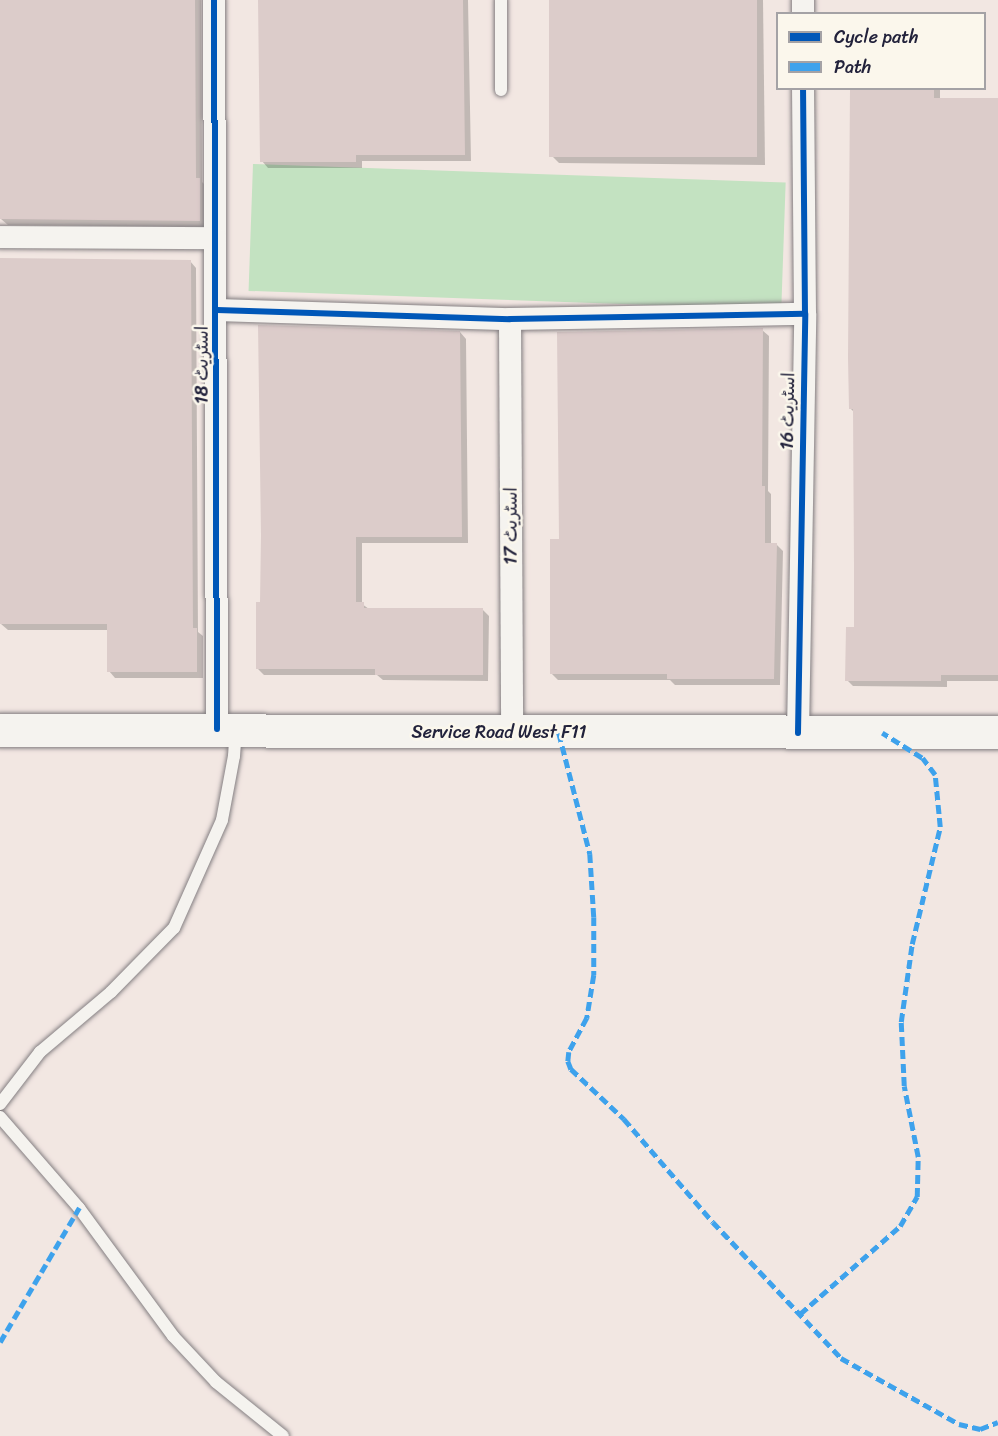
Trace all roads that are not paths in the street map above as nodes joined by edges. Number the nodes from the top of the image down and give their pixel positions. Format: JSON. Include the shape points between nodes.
{"nodes":[{"id":1,"x":214,"y":0,"type":"edge"},
{"id":2,"x":501,"y":0,"type":"edge"},
{"id":3,"x":501,"y":90,"type":"dead end"},
{"id":4,"x":803,"y":90,"type":"edge"},
{"id":5,"x":0,"y":237,"type":"edge"},
{"id":6,"x":215,"y":238,"type":"junction"},
{"id":7,"x":216,"y":310,"type":"junction"},
{"id":8,"x":805,"y":314,"type":"junction"},
{"id":9,"x":510,"y":319,"type":"junction"},
{"id":10,"x":226,"y":729,"type":"junction"},
{"id":11,"x":0,"y":730,"type":"edge"},
{"id":12,"x":998,"y":732,"type":"edge"},
{"id":13,"x":512,"y":733,"type":"junction"},
{"id":14,"x":798,"y":733,"type":"junction"},
{"id":15,"x":0,"y":1104,"type":"edge"},
{"id":16,"x":0,"y":1117,"type":"edge"},
{"id":17,"x":283,"y":1436,"type":"edge"}],
"edges":[{"from":1,"to":6,"type":"street","name":"اسٹریٹ 18"},
{"from":2,"to":3,"type":"lane"},
{"from":4,"to":8,"type":"street","name":"اسٹریٹ 16"},
{"from":5,"to":6,"type":"street"},
{"from":6,"to":7,"type":"street","name":"اسٹریٹ 18"},
{"from":7,"to":9,"type":"street"},
{"from":7,"to":10,"type":"street","name":"اسٹریٹ 18"},
{"from":8,"to":9,"type":"street"},
{"from":8,"to":14,"type":"street","name":"اسٹریٹ 16"},
{"from":9,"to":13,"type":"street","name":"اسٹریٹ 17"},
{"from":10,"to":11,"type":"main road","name":"Service Road West F11"},
{"from":10,"to":13,"type":"main road","name":"Service Road West F11"},
{"from":10,"to":15,"type":"lane","via":[[234,756],[222,820],[174,928],[111,992],[40,1052]]},
{"from":12,"to":14,"type":"main road","name":"Service Road West F11"},
{"from":13,"to":14,"type":"main road","name":"Service Road West F11"},
{"from":16,"to":17,"type":"lane","via":[[80,1208],[173,1336],[216,1382]]}]}
